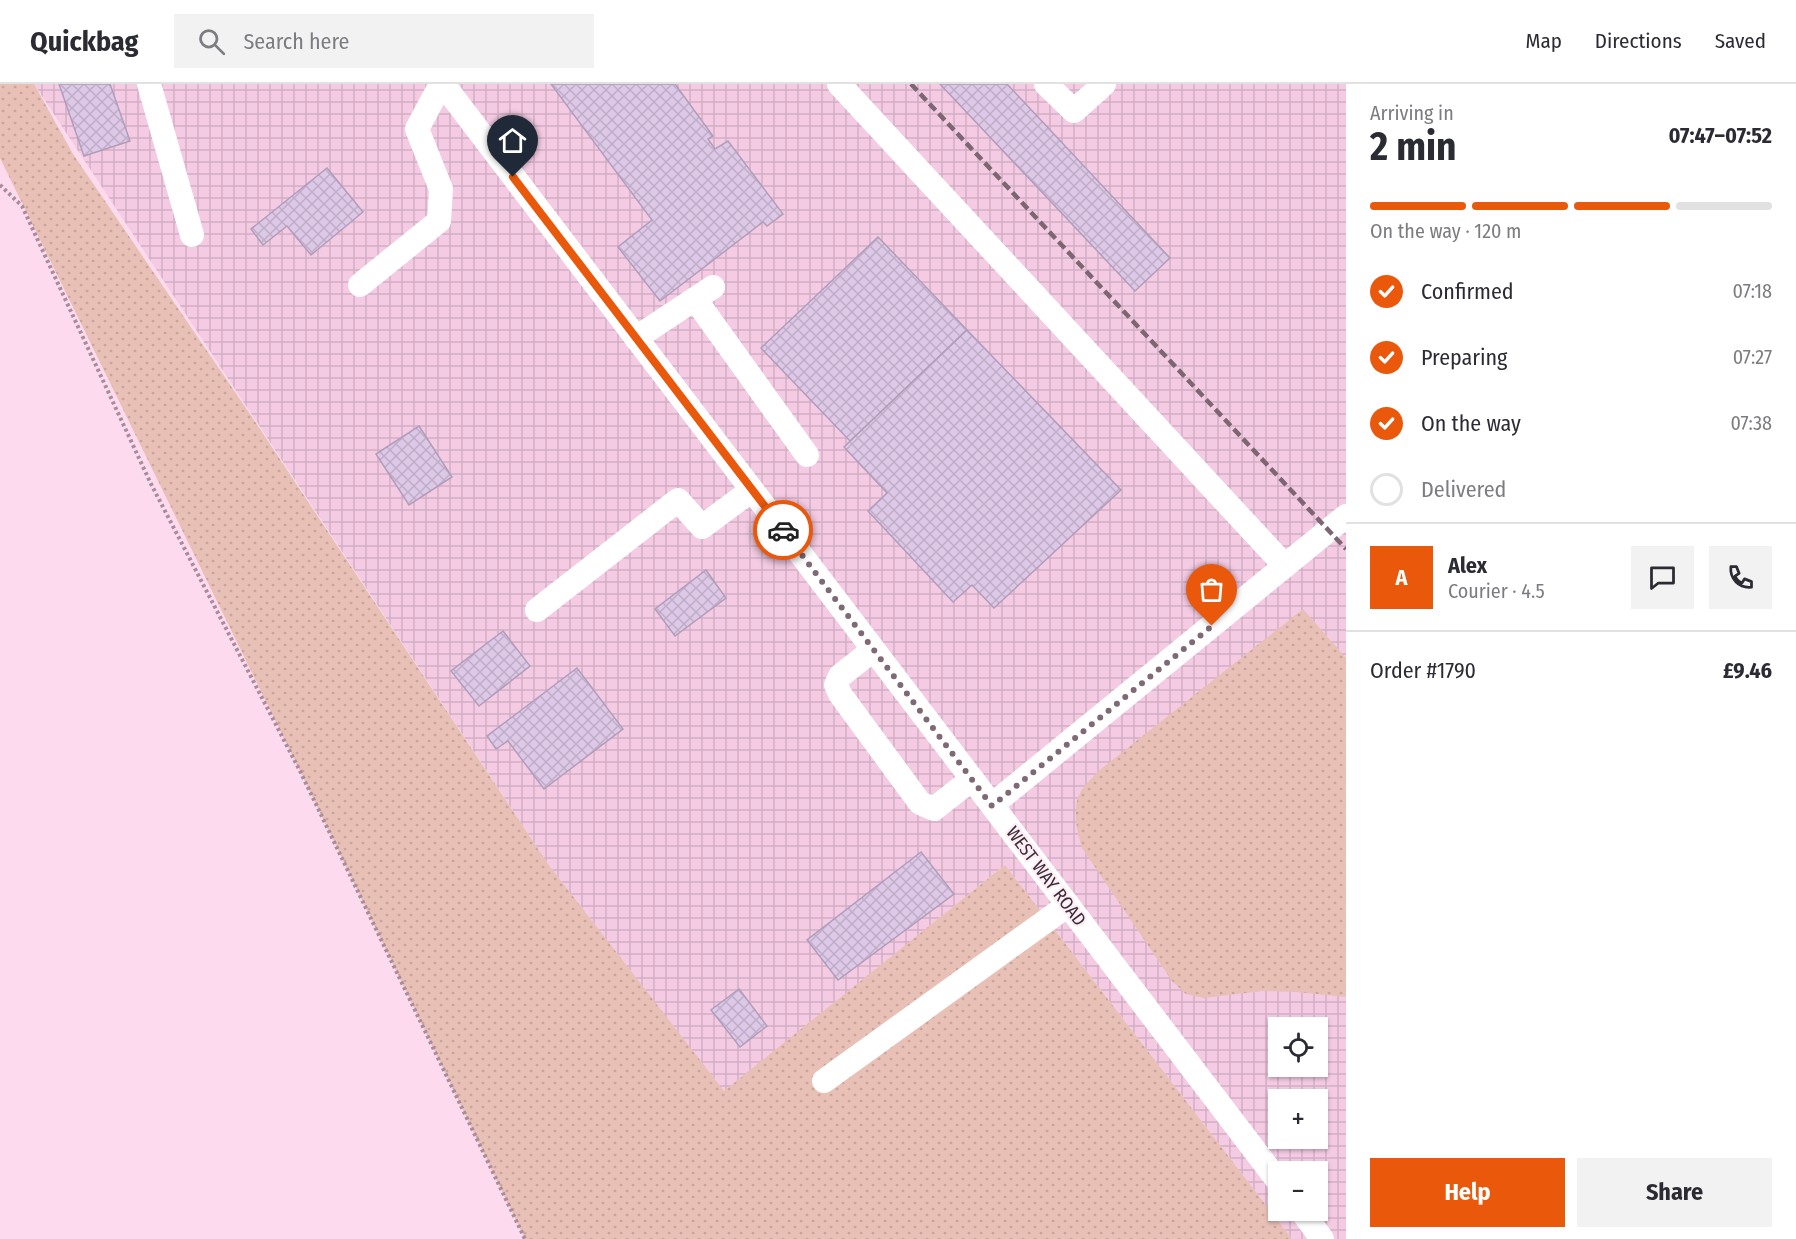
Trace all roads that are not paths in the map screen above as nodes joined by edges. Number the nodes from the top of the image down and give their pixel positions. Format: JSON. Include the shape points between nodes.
{"nodes":[{"id":1,"x":149,"y":84,"type":"edge"},
{"id":2,"x":442,"y":84,"type":"edge"},
{"id":3,"x":839,"y":84,"type":"edge"},
{"id":4,"x":1046,"y":84,"type":"edge"},
{"id":5,"x":1104,"y":84,"type":"edge"},
{"id":6,"x":192,"y":235,"type":"dead end"},
{"id":7,"x":360,"y":285,"type":"dead end"},
{"id":8,"x":636,"y":338,"type":"junction"},
{"id":9,"x":807,"y":455,"type":"dead end"},
{"id":10,"x":752,"y":489,"type":"junction"},
{"id":11,"x":1346,"y":516,"type":"edge"},
{"id":12,"x":1285,"y":566,"type":"junction"},
{"id":13,"x":537,"y":610,"type":"dead end"},
{"id":14,"x":873,"y":650,"type":"junction"},
{"id":15,"x":972,"y":778,"type":"junction"},
{"id":16,"x":992,"y":806,"type":"junction"},
{"id":17,"x":1068,"y":905,"type":"junction"},
{"id":18,"x":824,"y":1081,"type":"dead end"},
{"id":19,"x":1268,"y":1168,"type":"edge"},
{"id":20,"x":1309,"y":1221,"type":"edge"},
{"id":21,"x":1322,"y":1239,"type":"edge"}],
"edges":[{"from":1,"to":6,"type":"lane"},
{"from":2,"to":7,"type":"lane","via":[[417,129],[441,189],[439,222]]},
{"from":2,"to":8,"type":"lane","name":"WEST WAY ROAD"},
{"from":3,"to":12,"type":"lane"},
{"from":4,"to":5,"type":"lane","via":[[1074,111]]},
{"from":8,"to":9,"type":"lane","via":[[704,293]]},
{"from":8,"to":10,"type":"lane","name":"WEST WAY ROAD"},
{"from":10,"to":13,"type":"lane","via":[[702,527],[678,500]]},
{"from":10,"to":14,"type":"lane","name":"WEST WAY ROAD"},
{"from":11,"to":12,"type":"lane"},
{"from":12,"to":16,"type":"lane"},
{"from":14,"to":15,"type":"lane","name":"WEST WAY ROAD"},
{"from":14,"to":15,"type":"lane","via":[[840,676],[836,686],[920,803],[934,810]]},
{"from":15,"to":16,"type":"lane","name":"WEST WAY ROAD"},
{"from":16,"to":17,"type":"lane","name":"WEST WAY ROAD"},
{"from":17,"to":18,"type":"lane"},
{"from":17,"to":19,"type":"lane","name":"WEST WAY ROAD"},
{"from":20,"to":21,"type":"lane"}]}
